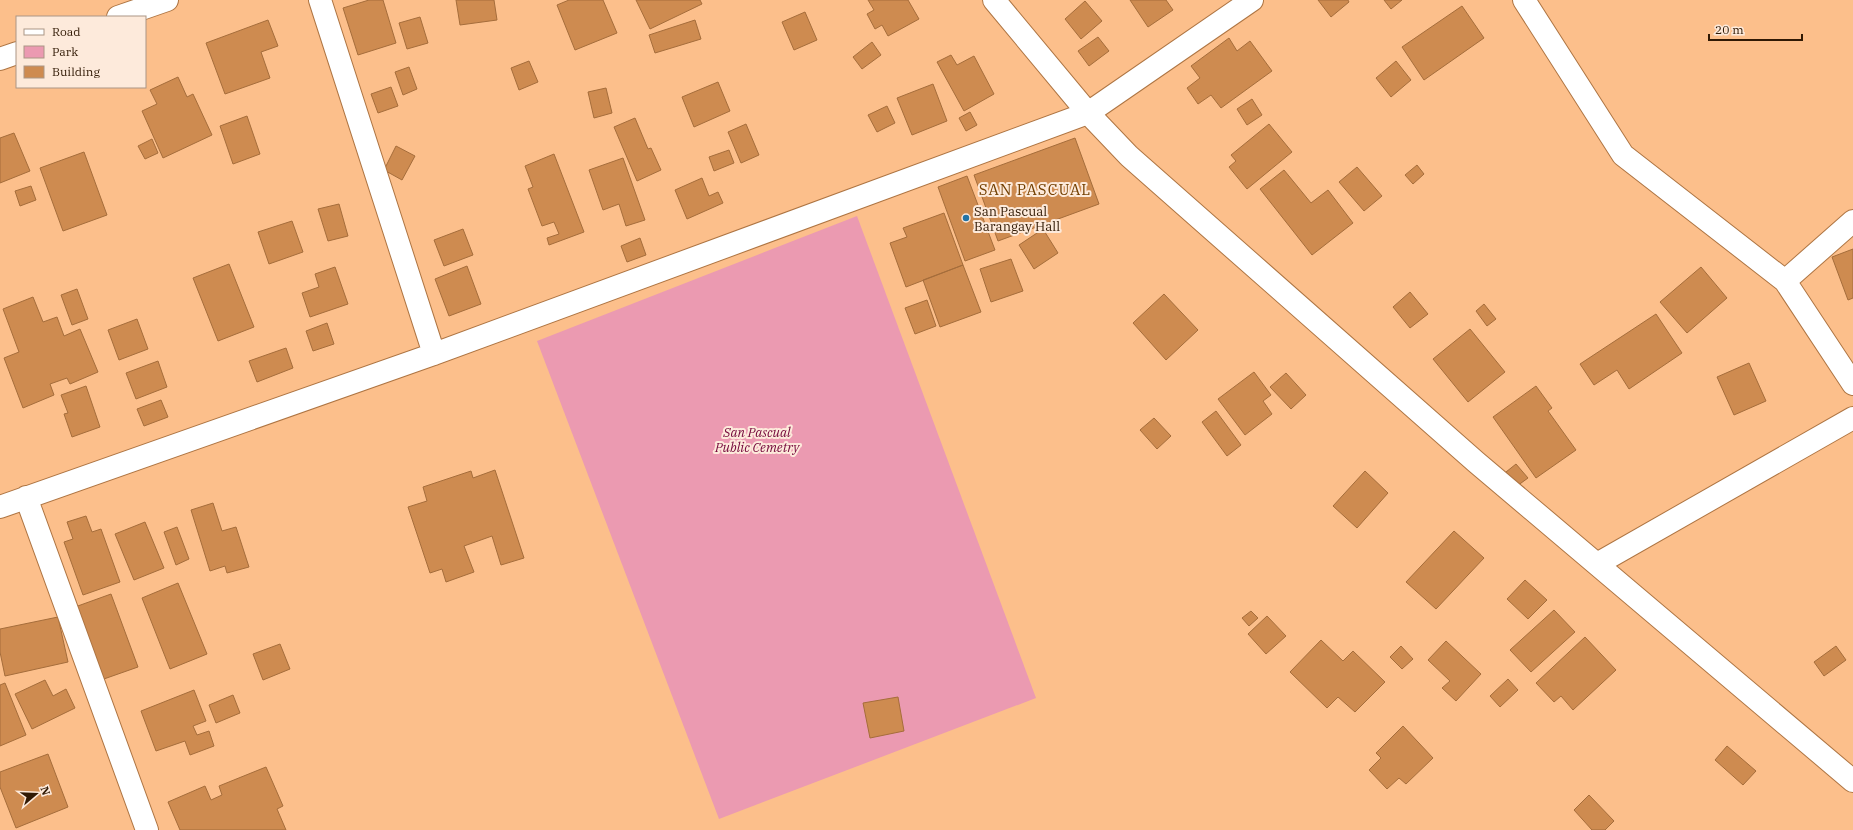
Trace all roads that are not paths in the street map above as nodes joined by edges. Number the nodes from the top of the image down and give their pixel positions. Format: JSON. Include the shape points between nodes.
{"nodes":[{"id":1,"x":166,"y":0,"type":"edge"},
{"id":2,"x":320,"y":0,"type":"edge"},
{"id":3,"x":994,"y":0,"type":"edge"},
{"id":4,"x":1252,"y":0,"type":"edge"},
{"id":5,"x":1524,"y":0,"type":"edge"},
{"id":6,"x":121,"y":16,"type":"edge"},
{"id":7,"x":16,"y":53,"type":"edge"},
{"id":8,"x":0,"y":59,"type":"edge"},
{"id":9,"x":1088,"y":113,"type":"junction"},
{"id":10,"x":1853,"y":221,"type":"edge"},
{"id":11,"x":1785,"y":281,"type":"junction"},
{"id":12,"x":434,"y":354,"type":"junction"},
{"id":13,"x":1853,"y":384,"type":"edge"},
{"id":14,"x":1853,"y":418,"type":"edge"},
{"id":15,"x":26,"y":498,"type":"junction"},
{"id":16,"x":0,"y":507,"type":"edge"},
{"id":17,"x":1597,"y":564,"type":"junction"},
{"id":18,"x":1853,"y":781,"type":"edge"},
{"id":19,"x":147,"y":830,"type":"edge"}],
"edges":[{"from":1,"to":6,"type":"street"},
{"from":2,"to":12,"type":"street"},
{"from":3,"to":9,"type":"street"},
{"from":4,"to":9,"type":"street"},
{"from":5,"to":11,"type":"street","via":[[1623,155]]},
{"from":7,"to":8,"type":"street"},
{"from":9,"to":12,"type":"street"},
{"from":9,"to":17,"type":"street","via":[[1129,156],[1286,296]]},
{"from":10,"to":11,"type":"street"},
{"from":11,"to":13,"type":"street"},
{"from":12,"to":15,"type":"street"},
{"from":14,"to":17,"type":"street"},
{"from":15,"to":16,"type":"street"},
{"from":15,"to":19,"type":"street"},
{"from":17,"to":18,"type":"street"}]}
